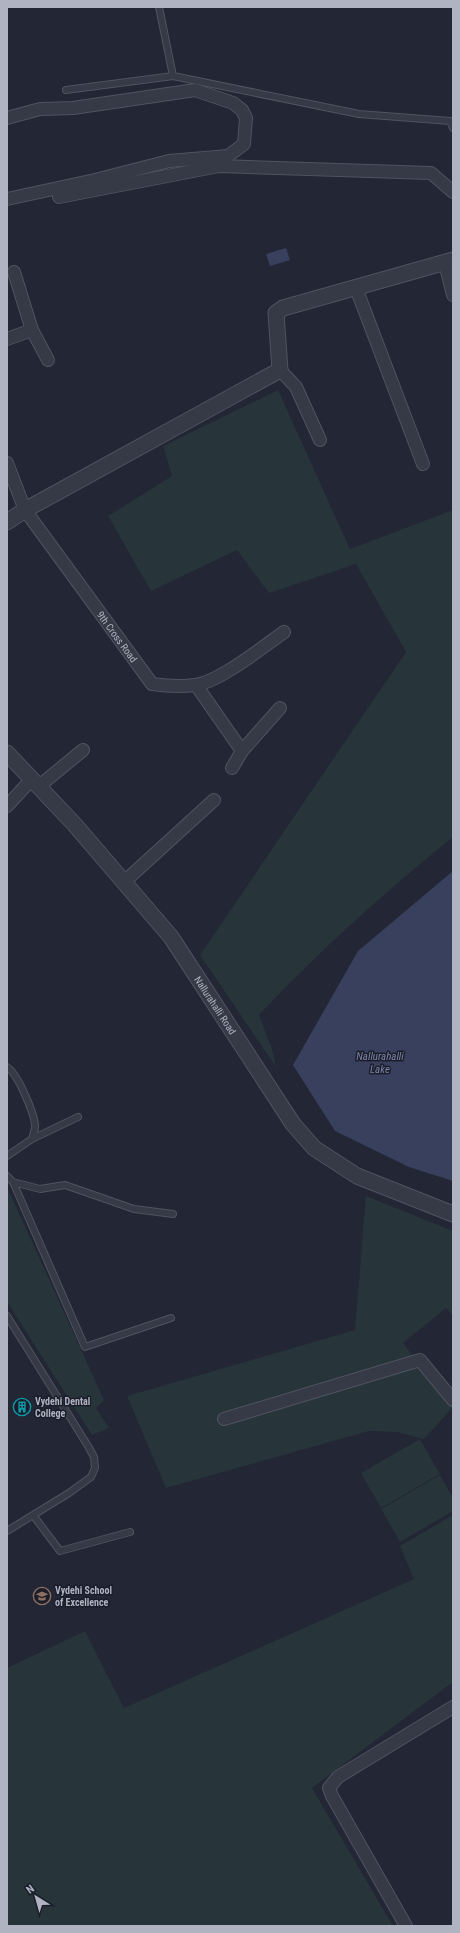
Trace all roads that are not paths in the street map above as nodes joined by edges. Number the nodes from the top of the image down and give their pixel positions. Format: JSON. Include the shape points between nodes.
{"nodes":[{"id":1,"x":159,"y":7,"type":"edge"},
{"id":2,"x":173,"y":76,"type":"junction"},
{"id":3,"x":66,"y":90,"type":"dead end"},
{"id":4,"x":7,"y":118,"type":"edge"},
{"id":5,"x":453,"y":128,"type":"edge"},
{"id":6,"x":453,"y":192,"type":"edge"},
{"id":7,"x":59,"y":196,"type":"dead end"},
{"id":8,"x":7,"y":199,"type":"edge"},
{"id":9,"x":449,"y":262,"type":"edge"},
{"id":10,"x":14,"y":272,"type":"dead end"},
{"id":11,"x":356,"y":288,"type":"junction"},
{"id":12,"x":453,"y":295,"type":"edge"},
{"id":13,"x":32,"y":330,"type":"junction"},
{"id":14,"x":7,"y":339,"type":"edge"},
{"id":15,"x":48,"y":360,"type":"dead end"},
{"id":16,"x":280,"y":370,"type":"junction"},
{"id":17,"x":320,"y":440,"type":"dead end"},
{"id":18,"x":7,"y":463,"type":"edge"},
{"id":19,"x":423,"y":464,"type":"dead end"},
{"id":20,"x":25,"y":510,"type":"junction"},
{"id":21,"x":7,"y":522,"type":"edge"},
{"id":22,"x":284,"y":632,"type":"dead end"},
{"id":23,"x":196,"y":685,"type":"junction"},
{"id":24,"x":280,"y":708,"type":"dead end"},
{"id":25,"x":83,"y":750,"type":"dead end"},
{"id":26,"x":242,"y":751,"type":"junction"},
{"id":27,"x":7,"y":753,"type":"edge"},
{"id":28,"x":232,"y":768,"type":"dead end"},
{"id":29,"x":34,"y":783,"type":"junction"},
{"id":30,"x":214,"y":800,"type":"dead end"},
{"id":31,"x":7,"y":806,"type":"edge"},
{"id":32,"x":124,"y":882,"type":"junction"},
{"id":33,"x":7,"y":1067,"type":"edge"},
{"id":34,"x":78,"y":1117,"type":"dead end"},
{"id":35,"x":32,"y":1139,"type":"junction"},
{"id":36,"x":7,"y":1156,"type":"edge"},
{"id":37,"x":7,"y":1176,"type":"edge"},
{"id":38,"x":14,"y":1182,"type":"junction"},
{"id":39,"x":173,"y":1214,"type":"dead end"},
{"id":40,"x":453,"y":1214,"type":"edge"},
{"id":41,"x":7,"y":1316,"type":"edge"},
{"id":42,"x":170,"y":1318,"type":"dead end"},
{"id":43,"x":453,"y":1400,"type":"edge"},
{"id":44,"x":224,"y":1418,"type":"dead end"},
{"id":45,"x":33,"y":1515,"type":"junction"},
{"id":46,"x":7,"y":1531,"type":"edge"},
{"id":47,"x":130,"y":1532,"type":"dead end"},
{"id":48,"x":453,"y":1707,"type":"edge"},
{"id":49,"x":406,"y":1926,"type":"edge"}],
"edges":[{"from":1,"to":2,"type":"lane"},
{"from":2,"to":3,"type":"lane"},
{"from":2,"to":5,"type":"lane","via":[[359,114],[450,121]]},
{"from":4,"to":8,"type":"street","via":[[40,109],[73,108],[195,90],[233,102],[246,118],[244,144],[228,156],[169,161]]},
{"from":6,"to":7,"type":"street","via":[[430,173],[219,166]]},
{"from":9,"to":11,"type":"street"},
{"from":9,"to":12,"type":"street"},
{"from":10,"to":13,"type":"street"},
{"from":11,"to":16,"type":"street","via":[[283,308],[276,313]]},
{"from":11,"to":19,"type":"street"},
{"from":13,"to":14,"type":"street"},
{"from":13,"to":15,"type":"street"},
{"from":16,"to":17,"type":"street","via":[[296,387]]},
{"from":16,"to":20,"type":"street"},
{"from":18,"to":20,"type":"street","name":"9th Cross Road"},
{"from":20,"to":21,"type":"street"},
{"from":20,"to":23,"type":"street","name":"9th Cross Road","via":[[152,684]]},
{"from":22,"to":23,"type":"street","name":"9th Cross Road","via":[[215,678]]},
{"from":23,"to":26,"type":"street"},
{"from":24,"to":26,"type":"street"},
{"from":25,"to":29,"type":"street"},
{"from":26,"to":28,"type":"street"},
{"from":27,"to":29,"type":"street","name":"Nallurahalli Road"},
{"from":29,"to":31,"type":"street"},
{"from":29,"to":32,"type":"street","name":"Nallurahalli Road","via":[[75,825]]},
{"from":30,"to":32,"type":"street"},
{"from":32,"to":40,"type":"street","name":"Nallurahalli Road","via":[[172,937],[293,1124],[314,1148],[358,1176]]},
{"from":33,"to":35,"type":"lane","via":[[12,1071],[28,1102],[36,1125]]},
{"from":34,"to":35,"type":"lane"},
{"from":35,"to":36,"type":"lane"},
{"from":37,"to":38,"type":"lane"},
{"from":38,"to":39,"type":"lane","via":[[40,1189],[65,1185],[134,1209]]},
{"from":38,"to":42,"type":"lane","via":[[85,1347]]},
{"from":41,"to":45,"type":"lane","via":[[94,1457],[95,1468],[91,1477]]},
{"from":43,"to":44,"type":"street","via":[[420,1360]]},
{"from":45,"to":46,"type":"lane"},
{"from":45,"to":47,"type":"lane","via":[[60,1550]]},
{"from":48,"to":49,"type":"street","via":[[338,1777],[329,1788]]}]}
